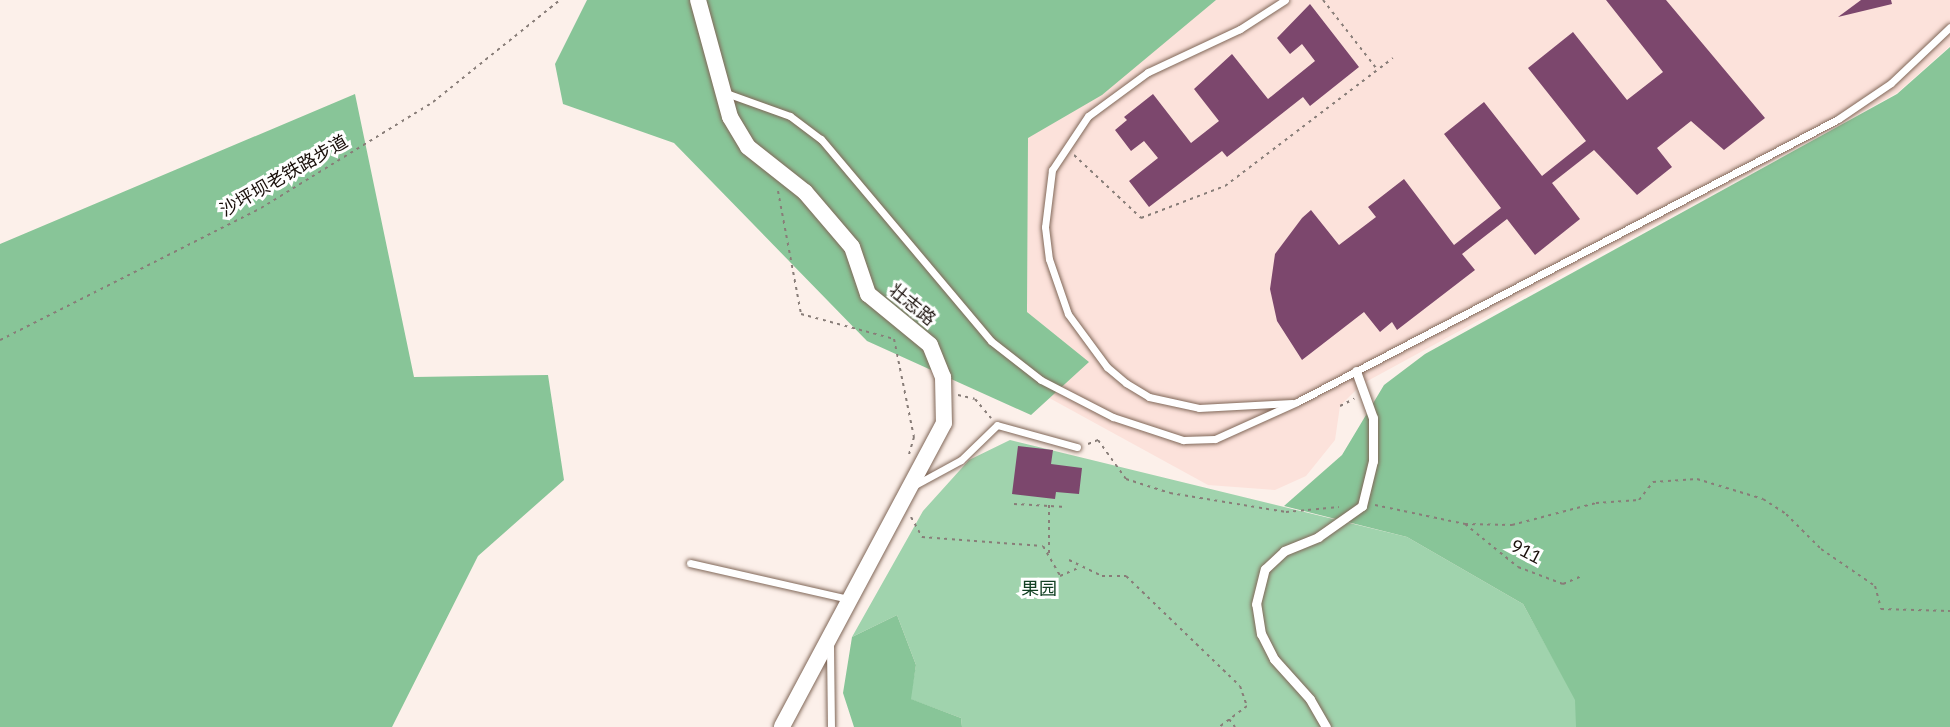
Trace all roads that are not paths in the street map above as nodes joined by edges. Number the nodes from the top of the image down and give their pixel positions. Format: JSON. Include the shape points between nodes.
{"nodes":[{"id":1,"x":698,"y":0,"type":"edge"},
{"id":2,"x":1285,"y":0,"type":"edge"},
{"id":3,"x":1950,"y":27,"type":"edge"},
{"id":4,"x":724,"y":92,"type":"junction"},
{"id":5,"x":1356,"y":371,"type":"junction"},
{"id":6,"x":1297,"y":402,"type":"junction"},
{"id":7,"x":1077,"y":447,"type":"road end"},
{"id":8,"x":910,"y":487,"type":"junction"},
{"id":9,"x":690,"y":563,"type":"dead end"},
{"id":10,"x":852,"y":599,"type":"junction"},
{"id":11,"x":830,"y":641,"type":"junction"},
{"id":12,"x":782,"y":727,"type":"edge"},
{"id":13,"x":831,"y":727,"type":"edge"},
{"id":14,"x":1326,"y":727,"type":"edge"}],
"edges":[{"from":1,"to":4,"type":"street","name":"壮志路"},
{"from":2,"to":6,"type":"lane","via":[[1126,86],[1088,116],[1064,145],[1045,197],[1049,259],[1068,314],[1107,367],[1149,397],[1174,405],[1226,408]]},
{"from":3,"to":5,"type":"lane","via":[[1891,83],[1838,119]]},
{"from":4,"to":6,"type":"lane","via":[[790,116],[822,139],[991,341],[1041,380],[1113,417],[1183,440],[1224,436]]},
{"from":4,"to":8,"type":"street","name":"壮志路","via":[[730,117],[748,147],[785,176],[852,247],[868,294],[930,345],[943,377],[944,423]]},
{"from":5,"to":6,"type":"lane"},
{"from":5,"to":14,"type":"street","via":[[1373,418],[1373,461],[1362,506],[1318,537],[1284,550],[1265,569],[1256,604],[1261,634],[1274,659],[1310,699]]},
{"from":7,"to":8,"type":"lane","via":[[997,425],[961,460]]},
{"from":8,"to":10,"type":"street","name":"壮志路"},
{"from":9,"to":10,"type":"lane"},
{"from":10,"to":11,"type":"street","name":"壮志路"},
{"from":11,"to":12,"type":"street","name":"壮志路"},
{"from":11,"to":13,"type":"lane"}]}
